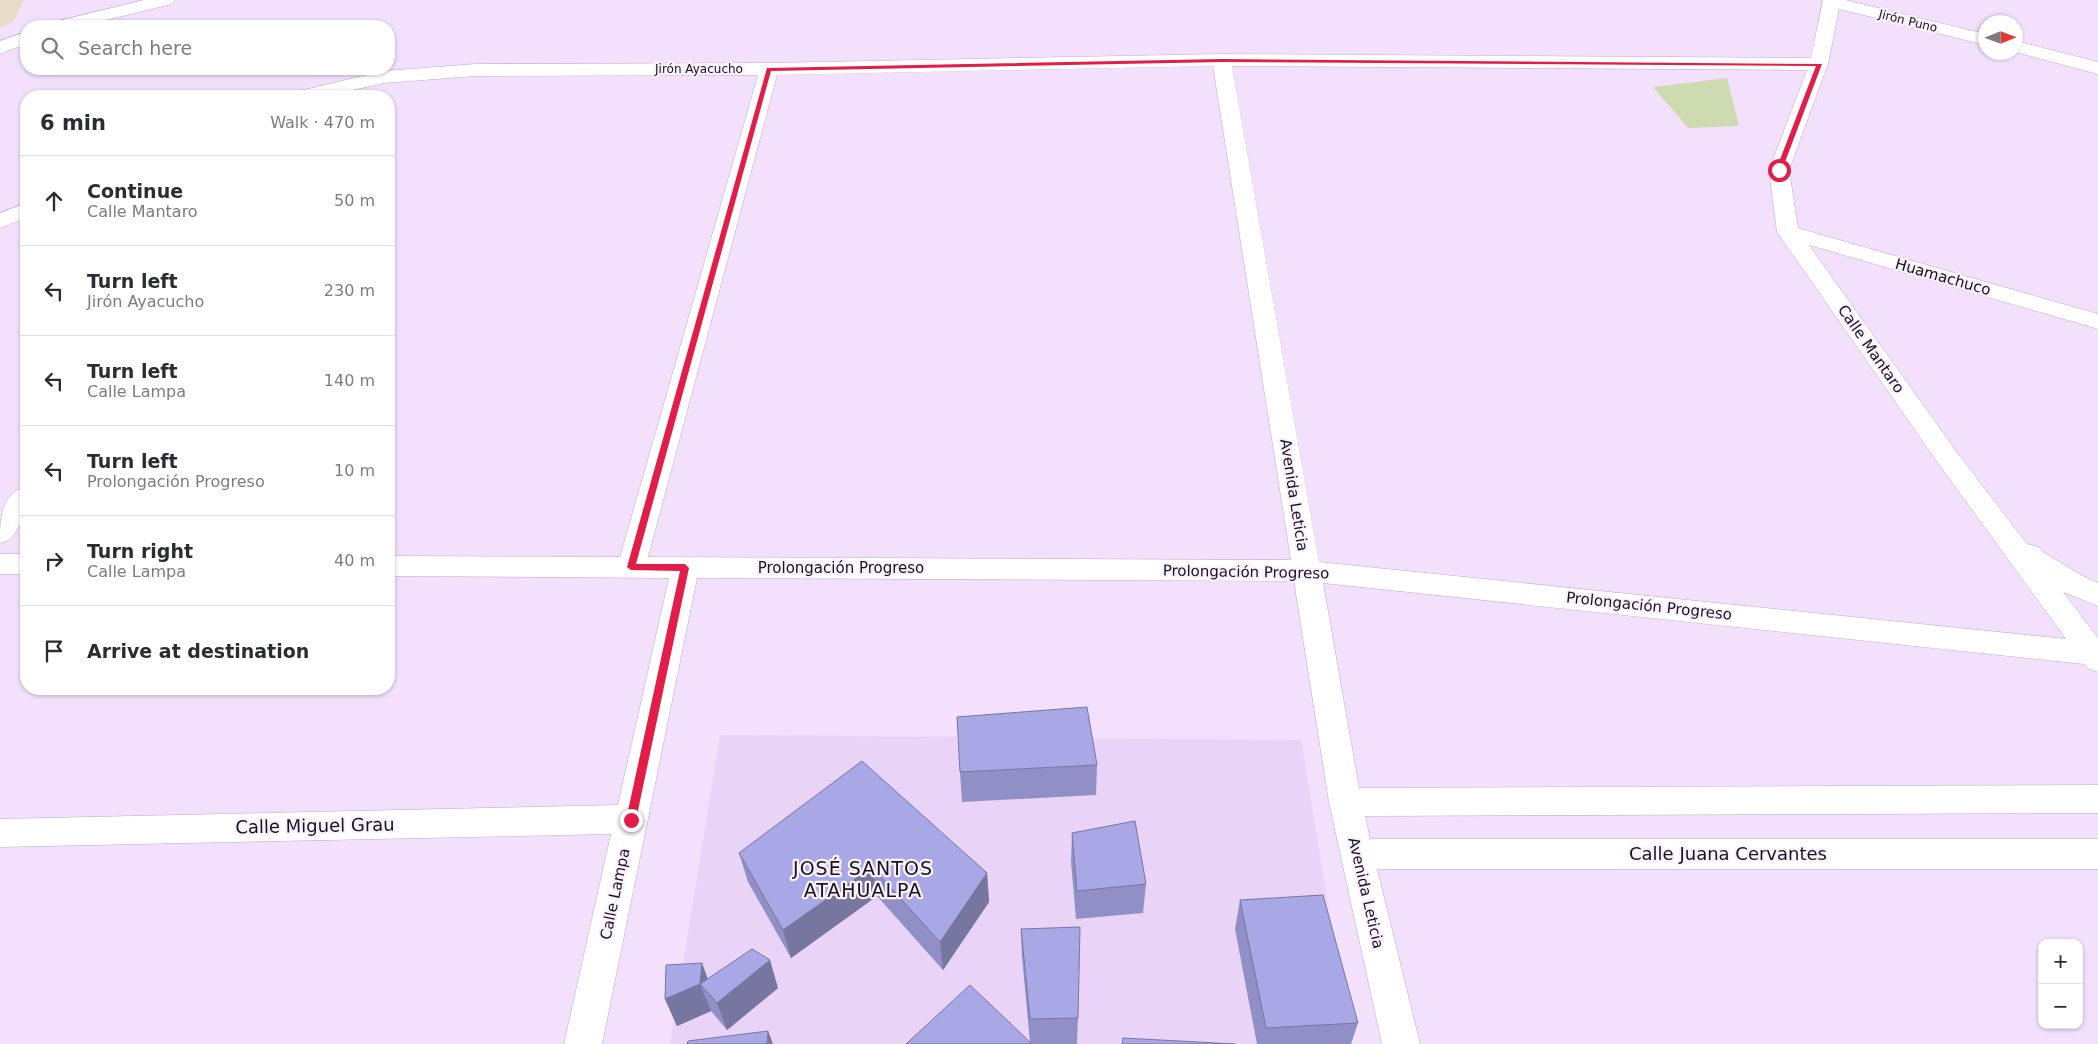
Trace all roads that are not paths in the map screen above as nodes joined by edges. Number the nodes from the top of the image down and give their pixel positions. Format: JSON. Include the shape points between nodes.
{"nodes":[{"id":1,"x":166,"y":0,"type":"edge"},
{"id":2,"x":1831,"y":1,"type":"edge"},
{"id":3,"x":84,"y":20,"type":"edge"},
{"id":4,"x":1978,"y":38,"type":"edge"},
{"id":5,"x":20,"y":40,"type":"edge"},
{"id":6,"x":0,"y":48,"type":"edge"},
{"id":7,"x":2023,"y":49,"type":"edge"},
{"id":8,"x":1222,"y":60,"type":"junction"},
{"id":9,"x":1819,"y":64,"type":"junction"},
{"id":10,"x":2098,"y":68,"type":"edge"},
{"id":11,"x":769,"y":69,"type":"junction"},
{"id":12,"x":329,"y":90,"type":"edge"},
{"id":13,"x":20,"y":213,"type":"edge"},
{"id":14,"x":0,"y":221,"type":"edge"},
{"id":15,"x":1788,"y":232,"type":"junction"},
{"id":16,"x":2098,"y":322,"type":"edge"},
{"id":17,"x":1947,"y":457,"type":"junction"},
{"id":18,"x":20,"y":505,"type":"edge"},
{"id":19,"x":0,"y":533,"type":"edge"},
{"id":20,"x":0,"y":564,"type":"edge"},
{"id":21,"x":20,"y":564,"type":"edge"},
{"id":22,"x":395,"y":566,"type":"edge"},
{"id":23,"x":631,"y":567,"type":"junction"},
{"id":24,"x":685,"y":568,"type":"junction"},
{"id":25,"x":1306,"y":571,"type":"junction"},
{"id":26,"x":2098,"y":595,"type":"edge"},
{"id":27,"x":2097,"y":656,"type":"edge"},
{"id":28,"x":2098,"y":799,"type":"edge"},
{"id":29,"x":1345,"y":802,"type":"junction"},
{"id":30,"x":631,"y":820,"type":"junction"},
{"id":31,"x":0,"y":833,"type":"edge"},
{"id":32,"x":1358,"y":854,"type":"junction"},
{"id":33,"x":2098,"y":854,"type":"edge"},
{"id":34,"x":583,"y":1044,"type":"edge"},
{"id":35,"x":1401,"y":1044,"type":"edge"}],
"edges":[{"from":1,"to":3,"type":"street"},
{"from":2,"to":4,"type":"street","name":"Jirón Puno"},
{"from":2,"to":9,"type":"street","name":"Calle Mantaro"},
{"from":5,"to":6,"type":"street"},
{"from":7,"to":10,"type":"street"},
{"from":8,"to":9,"type":"street","name":"Jirón Ayacucho"},
{"from":8,"to":11,"type":"street","name":"Jirón Ayacucho"},
{"from":8,"to":25,"type":"street","name":"Avenida Leticia"},
{"from":9,"to":15,"type":"street","name":"Calle Mantaro","via":[[1779,170]]},
{"from":11,"to":12,"type":"street","name":"Jirón Ayacucho","via":[[476,70],[384,77]]},
{"from":11,"to":23,"type":"street"},
{"from":13,"to":14,"type":"street"},
{"from":15,"to":16,"type":"street","name":"Huamachuco"},
{"from":15,"to":17,"type":"street","name":"Calle Mantaro"},
{"from":17,"to":26,"type":"street","via":[[2033,559],[2071,583]]},
{"from":17,"to":27,"type":"street","name":"Calle Mantaro"},
{"from":18,"to":19,"type":"street"},
{"from":20,"to":21,"type":"street"},
{"from":22,"to":23,"type":"street","name":"Prolongación Progreso"},
{"from":23,"to":24,"type":"street","name":"Prolongación Progreso"},
{"from":24,"to":25,"type":"street","name":"Prolongación Progreso"},
{"from":24,"to":30,"type":"street","name":"Calle Lampa"},
{"from":25,"to":27,"type":"street","name":"Prolongación Progreso"},
{"from":25,"to":29,"type":"street","name":"Avenida Leticia"},
{"from":28,"to":29,"type":"street"},
{"from":29,"to":32,"type":"street","name":"Avenida Leticia"},
{"from":30,"to":31,"type":"street","name":"Calle Miguel Grau"},
{"from":30,"to":34,"type":"street","name":"Calle Lampa"},
{"from":32,"to":33,"type":"street","name":"Calle Juana Cervantes"},
{"from":32,"to":35,"type":"street","name":"Avenida Leticia"}]}
